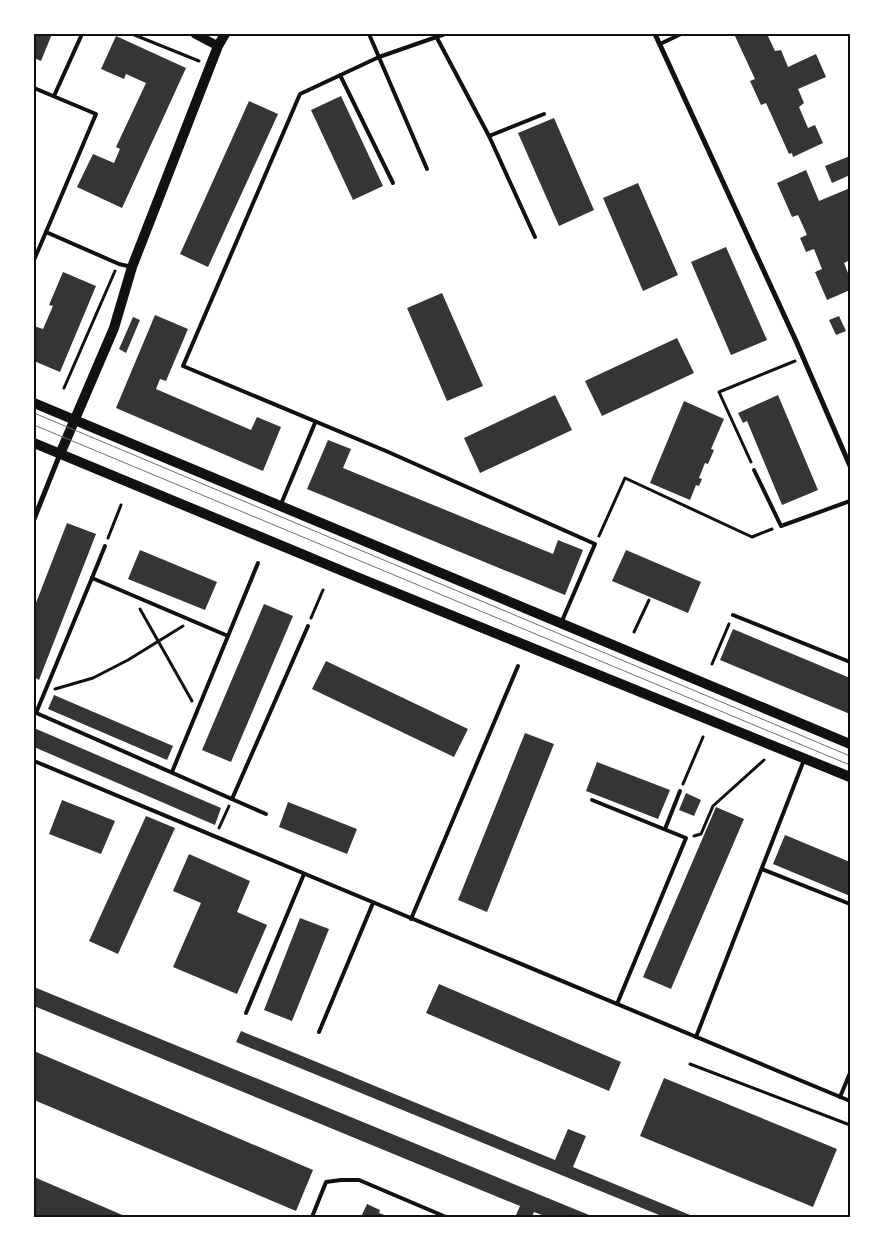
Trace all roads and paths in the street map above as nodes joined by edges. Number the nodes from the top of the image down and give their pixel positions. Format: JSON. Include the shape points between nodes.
{"nodes":[{"id":1,"x":82,"y":34,"type":"edge"},
{"id":2,"x":132,"y":34,"type":"edge"},
{"id":3,"x":195,"y":34,"type":"edge"},
{"id":4,"x":225,"y":34,"type":"edge"},
{"id":5,"x":369,"y":34,"type":"edge"},
{"id":6,"x":445,"y":34,"type":"edge"},
{"id":7,"x":655,"y":34,"type":"edge"},
{"id":8,"x":681,"y":34,"type":"edge"},
{"id":9,"x":437,"y":38,"type":"junction"},
{"id":10,"x":660,"y":44,"type":"junction"},
{"id":11,"x":218,"y":46,"type":"junction"},
{"id":12,"x":379,"y":57,"type":"junction"},
{"id":13,"x":201,"y":62,"type":"dead end"},
{"id":14,"x":340,"y":75,"type":"junction"},
{"id":15,"x":34,"y":88,"type":"edge"},
{"id":16,"x":54,"y":96,"type":"junction"},
{"id":17,"x":544,"y":114,"type":"dead end"},
{"id":18,"x":489,"y":136,"type":"junction"},
{"id":19,"x":427,"y":169,"type":"dead end"},
{"id":20,"x":392,"y":183,"type":"dead end"},
{"id":21,"x":46,"y":232,"type":"junction"},
{"id":22,"x":535,"y":237,"type":"dead end"},
{"id":23,"x":34,"y":260,"type":"edge"},
{"id":24,"x":132,"y":267,"type":"junction"},
{"id":25,"x":803,"y":358,"type":"junction"},
{"id":26,"x":34,"y":403,"type":"edge"},
{"id":27,"x":75,"y":420,"type":"junction"},
{"id":28,"x":315,"y":423,"type":"junction"},
{"id":29,"x":34,"y":443,"type":"edge"},
{"id":30,"x":60,"y":454,"type":"junction"},
{"id":31,"x":850,"y":466,"type":"edge"},
{"id":32,"x":754,"y":470,"type":"joint"},
{"id":33,"x":850,"y":501,"type":"edge"},
{"id":34,"x":121,"y":505,"type":"dead end"},
{"id":35,"x":280,"y":506,"type":"junction"},
{"id":36,"x":34,"y":519,"type":"edge"},
{"id":37,"x":781,"y":526,"type":"junction"},
{"id":38,"x":595,"y":544,"type":"junction"},
{"id":39,"x":105,"y":546,"type":"joint"},
{"id":40,"x":258,"y":563,"type":"dead end"},
{"id":41,"x":92,"y":578,"type":"junction"},
{"id":42,"x":323,"y":590,"type":"dead end"},
{"id":43,"x":132,"y":595,"type":"junction"},
{"id":44,"x":649,"y":600,"type":"dead end"},
{"id":45,"x":733,"y":615,"type":"joint"},
{"id":46,"x":192,"y":620,"type":"junction"},
{"id":47,"x":561,"y":623,"type":"junction"},
{"id":48,"x":308,"y":626,"type":"joint"},
{"id":49,"x":634,"y":632,"type":"dead end"},
{"id":50,"x":228,"y":636,"type":"junction"},
{"id":51,"x":158,"y":642,"type":"junction"},
{"id":52,"x":850,"y":662,"type":"edge"},
{"id":53,"x":712,"y":664,"type":"dead end"},
{"id":54,"x":518,"y":666,"type":"dead end"},
{"id":55,"x":44,"y":693,"type":"junction"},
{"id":56,"x":198,"y":711,"type":"junction"},
{"id":57,"x":35,"y":712,"type":"edge"},
{"id":58,"x":703,"y":737,"type":"dead end"},
{"id":59,"x":850,"y":744,"type":"edge"},
{"id":60,"x":805,"y":758,"type":"junction"},
{"id":61,"x":764,"y":760,"type":"dead end"},
{"id":62,"x":34,"y":761,"type":"edge"},
{"id":63,"x":172,"y":772,"type":"junction"},
{"id":64,"x":850,"y":777,"type":"edge"},
{"id":65,"x":680,"y":792,"type":"joint"},
{"id":66,"x":232,"y":799,"type":"junction"},
{"id":67,"x":592,"y":800,"type":"dead end"},
{"id":68,"x":266,"y":814,"type":"dead end"},
{"id":69,"x":665,"y":829,"type":"junction"},
{"id":70,"x":215,"y":837,"type":"junction"},
{"id":71,"x":686,"y":838,"type":"junction"},
{"id":72,"x":762,"y":869,"type":"junction"},
{"id":73,"x":304,"y":874,"type":"junction"},
{"id":74,"x":373,"y":903,"type":"junction"},
{"id":75,"x":850,"y":904,"type":"edge"},
{"id":76,"x":411,"y":918,"type":"junction"},
{"id":77,"x":617,"y":1004,"type":"junction"},
{"id":78,"x":246,"y":1013,"type":"dead end"},
{"id":79,"x":319,"y":1032,"type":"dead end"},
{"id":80,"x":696,"y":1037,"type":"junction"},
{"id":81,"x":690,"y":1064,"type":"dead end"},
{"id":82,"x":850,"y":1073,"type":"edge"},
{"id":83,"x":840,"y":1096,"type":"junction"},
{"id":84,"x":850,"y":1101,"type":"edge"},
{"id":85,"x":850,"y":1125,"type":"edge"},
{"id":86,"x":312,"y":1217,"type":"edge"},
{"id":87,"x":446,"y":1217,"type":"edge"}],
"edges":[{"from":1,"to":16,"type":"lane"},
{"from":2,"to":13,"type":"path"},
{"from":3,"to":11,"type":"street"},
{"from":4,"to":11,"type":"main road"},
{"from":5,"to":12,"type":"lane"},
{"from":6,"to":9,"type":"lane"},
{"from":7,"to":10,"type":"street"},
{"from":8,"to":10,"type":"lane"},
{"from":9,"to":12,"type":"lane"},
{"from":9,"to":18,"type":"lane"},
{"from":10,"to":25,"type":"street"},
{"from":11,"to":24,"type":"main road"},
{"from":12,"to":14,"type":"lane"},
{"from":12,"to":19,"type":"lane"},
{"from":14,"to":20,"type":"lane"},
{"from":14,"to":28,"type":"lane","via":[[300,94],[183,366]]},
{"from":15,"to":16,"type":"lane"},
{"from":16,"to":21,"type":"lane","via":[[96,114]]},
{"from":17,"to":18,"type":"lane"},
{"from":18,"to":22,"type":"lane"},
{"from":21,"to":23,"type":"lane"},
{"from":21,"to":24,"type":"lane"},
{"from":24,"to":27,"type":"main road","via":[[114,328]]},
{"from":25,"to":31,"type":"street"},
{"from":25,"to":32,"type":"path","via":[[720,392]]},
{"from":26,"to":27,"type":"main road"},
{"from":27,"to":30,"type":"main road"},
{"from":27,"to":35,"type":"main road"},
{"from":28,"to":35,"type":"lane"},
{"from":28,"to":38,"type":"lane"},
{"from":29,"to":30,"type":"main road"},
{"from":30,"to":36,"type":"street"},
{"from":30,"to":60,"type":"main road"},
{"from":32,"to":37,"type":"lane"},
{"from":33,"to":37,"type":"lane"},
{"from":34,"to":39,"type":"path"},
{"from":35,"to":47,"type":"main road"},
{"from":37,"to":38,"type":"path","via":[[752,537],[625,478]]},
{"from":38,"to":47,"type":"lane"},
{"from":39,"to":41,"type":"lane"},
{"from":40,"to":50,"type":"lane"},
{"from":41,"to":43,"type":"lane"},
{"from":41,"to":55,"type":"lane"},
{"from":42,"to":48,"type":"path"},
{"from":43,"to":46,"type":"lane"},
{"from":43,"to":51,"type":"path"},
{"from":44,"to":49,"type":"path"},
{"from":45,"to":52,"type":"lane"},
{"from":45,"to":53,"type":"path"},
{"from":46,"to":50,"type":"lane"},
{"from":46,"to":51,"type":"path"},
{"from":47,"to":59,"type":"main road"},
{"from":48,"to":66,"type":"lane"},
{"from":50,"to":56,"type":"lane"},
{"from":51,"to":55,"type":"path","via":[[93,678]]},
{"from":51,"to":56,"type":"path"},
{"from":54,"to":76,"type":"lane"},
{"from":55,"to":57,"type":"lane"},
{"from":56,"to":63,"type":"lane"},
{"from":57,"to":63,"type":"lane"},
{"from":58,"to":65,"type":"path"},
{"from":60,"to":64,"type":"main road"},
{"from":60,"to":72,"type":"lane"},
{"from":61,"to":71,"type":"path","via":[[713,806],[702,834]]},
{"from":62,"to":70,"type":"lane"},
{"from":63,"to":66,"type":"lane"},
{"from":65,"to":69,"type":"lane"},
{"from":66,"to":68,"type":"lane"},
{"from":66,"to":70,"type":"path"},
{"from":67,"to":69,"type":"lane"},
{"from":69,"to":71,"type":"lane"},
{"from":70,"to":73,"type":"lane"},
{"from":71,"to":77,"type":"lane"},
{"from":72,"to":75,"type":"lane"},
{"from":72,"to":80,"type":"lane"},
{"from":73,"to":74,"type":"lane"},
{"from":73,"to":78,"type":"lane"},
{"from":74,"to":76,"type":"lane"},
{"from":74,"to":79,"type":"lane"},
{"from":76,"to":77,"type":"lane"},
{"from":77,"to":80,"type":"lane"},
{"from":80,"to":83,"type":"lane"},
{"from":81,"to":85,"type":"path"},
{"from":82,"to":83,"type":"lane"},
{"from":83,"to":84,"type":"lane"},
{"from":86,"to":87,"type":"lane","via":[[326,1182],[341,1180],[359,1180]]}]}
